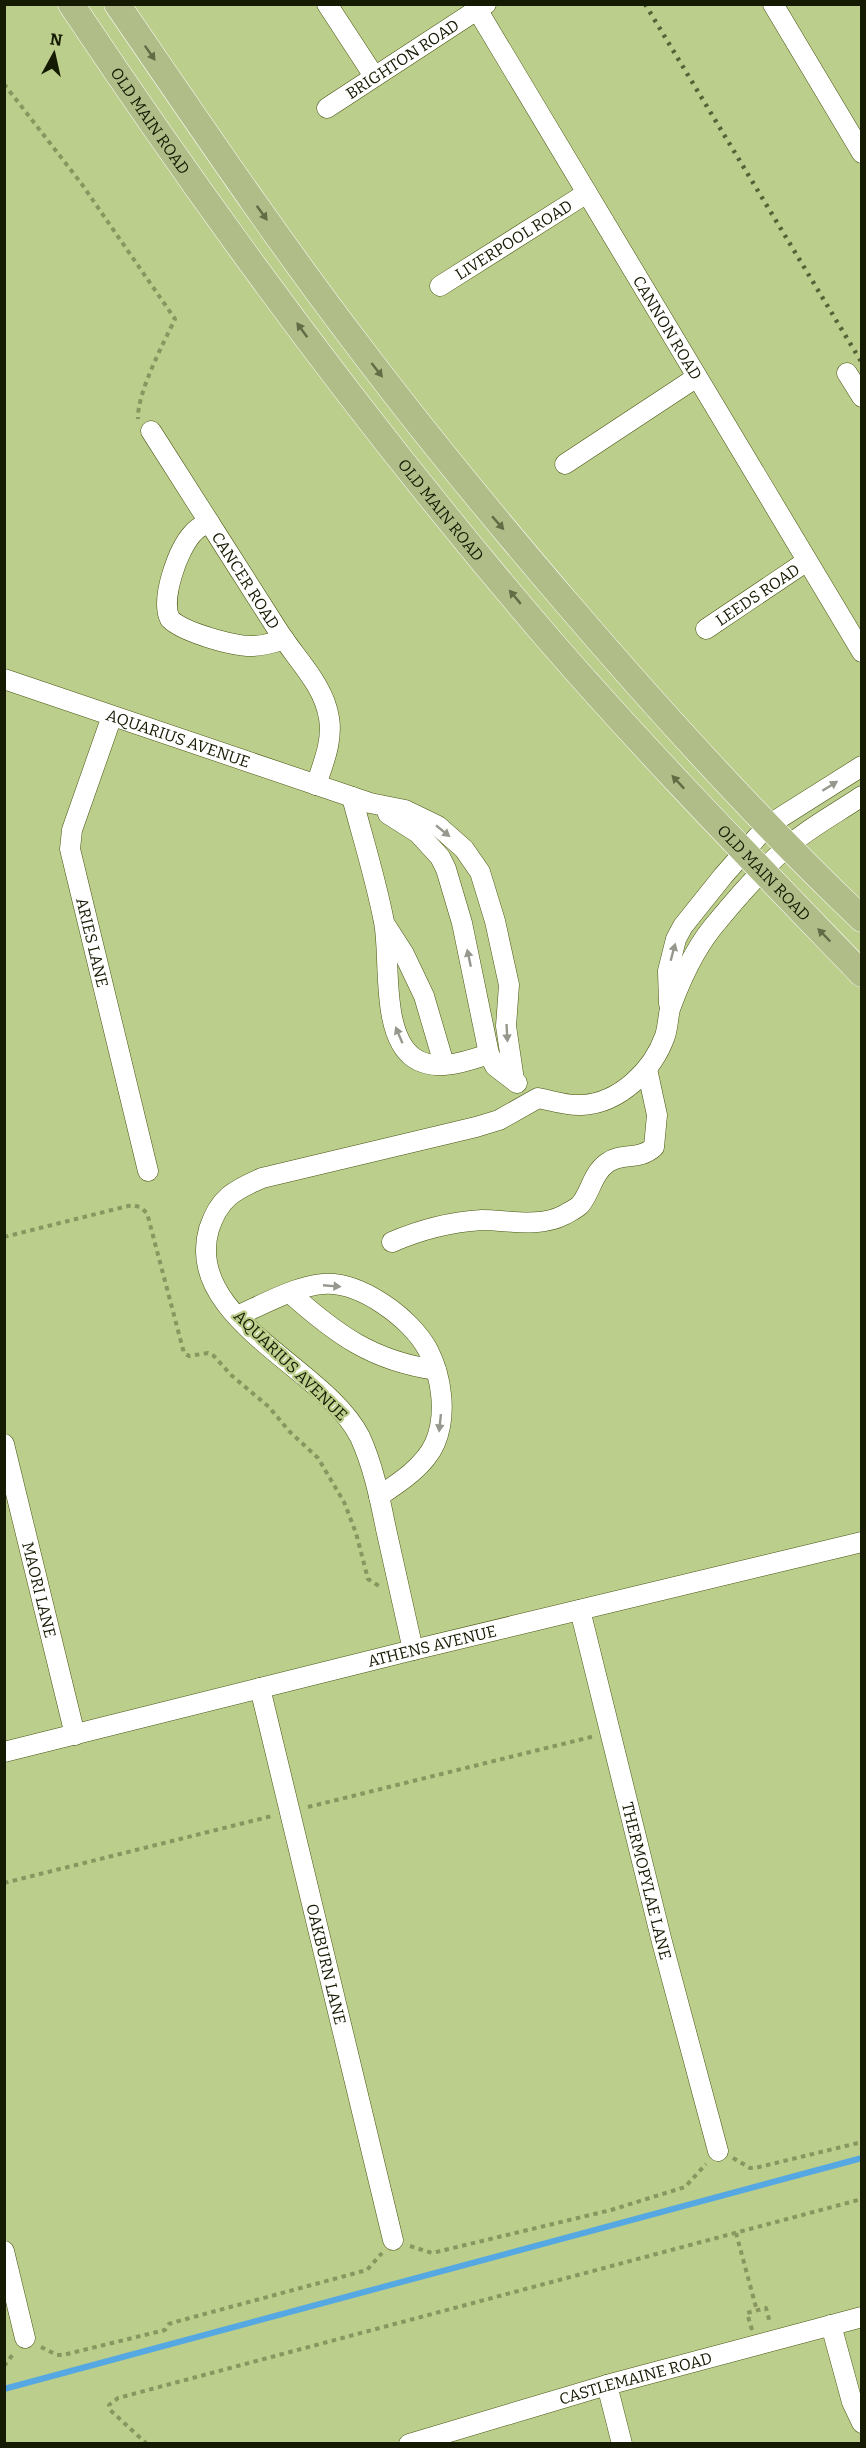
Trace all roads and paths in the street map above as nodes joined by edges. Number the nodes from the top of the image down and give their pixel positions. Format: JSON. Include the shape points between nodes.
{"nodes":[{"id":1,"x":71,"y":4,"type":"edge"},
{"id":2,"x":117,"y":4,"type":"edge"},
{"id":3,"x":327,"y":4,"type":"edge"},
{"id":4,"x":773,"y":4,"type":"edge"},
{"id":5,"x":482,"y":8,"type":"edge"},
{"id":6,"x":374,"y":76,"type":"junction"},
{"id":7,"x":4,"y":84,"type":"edge"},
{"id":8,"x":327,"y":108,"type":"dead end"},
{"id":9,"x":861,"y":153,"type":"edge"},
{"id":10,"x":587,"y":193,"type":"junction"},
{"id":11,"x":440,"y":286,"type":"dead end"},
{"id":12,"x":847,"y":373,"type":"dead end"},
{"id":13,"x":697,"y":377,"type":"junction"},
{"id":14,"x":861,"y":397,"type":"edge"},
{"id":15,"x":151,"y":431,"type":"joint"},
{"id":16,"x":565,"y":464,"type":"dead end"},
{"id":17,"x":209,"y":522,"type":"junction"},
{"id":18,"x":807,"y":561,"type":"junction"},
{"id":19,"x":706,"y":629,"type":"dead end"},
{"id":20,"x":284,"y":639,"type":"junction"},
{"id":21,"x":861,"y":652,"type":"edge"},
{"id":22,"x":4,"y":680,"type":"edge"},
{"id":23,"x":112,"y":716,"type":"junction"},
{"id":24,"x":861,"y":766,"type":"edge"},
{"id":25,"x":316,"y":785,"type":"junction"},
{"id":26,"x":861,"y":796,"type":"edge"},
{"id":27,"x":361,"y":800,"type":"junction"},
{"id":28,"x":767,"y":826,"type":"junction"},
{"id":29,"x":787,"y":847,"type":"junction"},
{"id":30,"x":744,"y":852,"type":"junction"},
{"id":31,"x":763,"y":872,"type":"junction"},
{"id":32,"x":861,"y":919,"type":"edge"},
{"id":33,"x":384,"y":923,"type":"junction"},
{"id":34,"x":861,"y":974,"type":"edge"},
{"id":35,"x":670,"y":1010,"type":"junction"},
{"id":36,"x":489,"y":1054,"type":"junction"},
{"id":37,"x":444,"y":1064,"type":"junction"},
{"id":38,"x":647,"y":1068,"type":"junction"},
{"id":39,"x":514,"y":1080,"type":"junction"},
{"id":40,"x":538,"y":1098,"type":"junction"},
{"id":41,"x":148,"y":1171,"type":"dead end"},
{"id":42,"x":4,"y":1237,"type":"edge"},
{"id":43,"x":393,"y":1242,"type":"dead end"},
{"id":44,"x":290,"y":1293,"type":"junction"},
{"id":45,"x":237,"y":1316,"type":"junction"},
{"id":46,"x":436,"y":1370,"type":"junction"},
{"id":47,"x":4,"y":1444,"type":"edge"},
{"id":48,"x":379,"y":1496,"type":"junction"},
{"id":49,"x":861,"y":1542,"type":"edge"},
{"id":50,"x":400,"y":1592,"type":"junction"},
{"id":51,"x":580,"y":1610,"type":"junction"},
{"id":52,"x":413,"y":1650,"type":"junction"},
{"id":53,"x":260,"y":1688,"type":"junction"},
{"id":54,"x":75,"y":1735,"type":"junction"},
{"id":55,"x":4,"y":1752,"type":"edge"},
{"id":56,"x":861,"y":2142,"type":"edge"},
{"id":57,"x":718,"y":2151,"type":"junction"},
{"id":58,"x":861,"y":2199,"type":"edge"},
{"id":59,"x":736,"y":2233,"type":"junction"},
{"id":60,"x":393,"y":2240,"type":"junction"},
{"id":61,"x":4,"y":2251,"type":"edge"},
{"id":62,"x":757,"y":2311,"type":"dead end"},
{"id":63,"x":861,"y":2317,"type":"edge"},
{"id":64,"x":831,"y":2325,"type":"junction"},
{"id":65,"x":25,"y":2338,"type":"joint"},
{"id":66,"x":607,"y":2385,"type":"junction"},
{"id":67,"x":861,"y":2423,"type":"edge"},
{"id":68,"x":147,"y":2444,"type":"edge"},
{"id":69,"x":409,"y":2444,"type":"edge"},
{"id":70,"x":622,"y":2444,"type":"edge"}],
"edges":[{"from":30,"to":1,"type":"main road","name":"OLD MAIN ROAD","one_way":true,"via":[[552,642],[335,375],[198,189]]},
{"from":2,"to":28,"type":"main road","name":"OLD MAIN ROAD","one_way":true,"via":[[343,325],[438,447],[644,693]]},
{"from":3,"to":6,"type":"street"},
{"from":4,"to":9,"type":"street"},
{"from":5,"to":6,"type":"street","name":"BRIGHTON ROAD"},
{"from":5,"to":10,"type":"street","name":"CANNON ROAD"},
{"from":6,"to":8,"type":"street","name":"BRIGHTON ROAD"},
{"from":7,"to":15,"type":"path","via":[[81,183],[175,319],[138,412],[138,419]]},
{"from":10,"to":11,"type":"street","name":"LIVERPOOL ROAD"},
{"from":10,"to":13,"type":"street","name":"CANNON ROAD"},
{"from":12,"to":14,"type":"street"},
{"from":13,"to":16,"type":"street"},
{"from":13,"to":18,"type":"street","name":"CANNON ROAD"},
{"from":15,"to":17,"type":"street","name":"CANCER ROAD"},
{"from":17,"to":20,"type":"street","name":"CANCER ROAD"},
{"from":17,"to":20,"type":"street","name":"CANCER ROAD","via":[[195,530],[182,550],[166,603],[170,619],[182,628],[247,646]]},
{"from":18,"to":19,"type":"street","name":"LEEDS ROAD"},
{"from":18,"to":21,"type":"street","name":"CANNON ROAD"},
{"from":20,"to":25,"type":"street","name":"CANCER ROAD","via":[[321,691],[329,718],[328,746]]},
{"from":22,"to":23,"type":"street","name":"AQUARIUS AVENUE"},
{"from":23,"to":25,"type":"street","name":"AQUARIUS AVENUE"},
{"from":23,"to":41,"type":"street","name":"ARIES LANE","via":[[72,830],[70,849]]},
{"from":28,"to":24,"type":"street","name":"AQUARIUS AVENUE","one_way":true},
{"from":25,"to":27,"type":"street","name":"AQUARIUS AVENUE"},
{"from":26,"to":29,"type":"street","name":"AQUARIUS AVENUE"},
{"from":27,"to":33,"type":"street"},
{"from":36,"to":27,"type":"street","name":"AQUARIUS AVENUE","one_way":true,"via":[[462,923],[440,856],[406,824]]},
{"from":27,"to":39,"type":"street","name":"AQUARIUS AVENUE","one_way":true,"via":[[405,810],[438,826],[464,849],[480,872],[509,985],[506,1026]]},
{"from":28,"to":29,"type":"main road","name":"OLD MAIN ROAD"},
{"from":28,"to":30,"type":"street","name":"AQUARIUS AVENUE"},
{"from":29,"to":31,"type":"street","name":"AQUARIUS AVENUE"},
{"from":29,"to":32,"type":"main road","name":"OLD MAIN ROAD"},
{"from":30,"to":31,"type":"main road","name":"OLD MAIN ROAD"},
{"from":35,"to":30,"type":"street","name":"AQUARIUS AVENUE","one_way":true,"via":[[669,971],[676,939]]},
{"from":34,"to":31,"type":"main road","name":"OLD MAIN ROAD","one_way":true},
{"from":31,"to":35,"type":"street","name":"AQUARIUS AVENUE","via":[[701,943]]},
{"from":33,"to":37,"type":"street","via":[[424,996]]},
{"from":37,"to":33,"type":"street","one_way":true,"via":[[421,1062],[400,1040],[390,1000]]},
{"from":35,"to":38,"type":"street","name":"AQUARIUS AVENUE","via":[[666,1034]]},
{"from":36,"to":37,"type":"street","via":[[455,1065]]},
{"from":36,"to":39,"type":"street","name":"AQUARIUS AVENUE","via":[[495,1066]]},
{"from":38,"to":40,"type":"street","name":"AQUARIUS AVENUE","via":[[627,1088],[606,1100],[584,1105]]},
{"from":38,"to":43,"type":"street","via":[[657,1115],[654,1147],[646,1154],[607,1163],[596,1174],[579,1205],[561,1216],[537,1222],[447,1223]]},
{"from":39,"to":40,"type":"street","name":"AQUARIUS AVENUE"},
{"from":40,"to":45,"type":"street","name":"AQUARIUS AVENUE","via":[[499,1120],[476,1127],[262,1179],[236,1189],[224,1200],[212,1222],[207,1257],[209,1274]]},
{"from":42,"to":50,"type":"path","via":[[132,1205],[144,1209],[184,1353],[214,1356],[318,1458],[344,1502],[368,1579],[383,1588],[385,1596]]},
{"from":44,"to":45,"type":"street"},
{"from":44,"to":46,"type":"street","via":[[363,1349],[406,1366]]},
{"from":44,"to":46,"type":"street","one_way":true,"via":[[323,1284],[368,1294],[414,1332],[427,1348]]},
{"from":45,"to":48,"type":"street","name":"AQUARIUS AVENUE","via":[[333,1401],[351,1422],[361,1438]]},
{"from":46,"to":48,"type":"street","one_way":true,"via":[[441,1394],[440,1429],[434,1446],[401,1482]]},
{"from":47,"to":54,"type":"street","name":"MAORI LANE"},
{"from":48,"to":50,"type":"street","name":"AQUARIUS AVENUE"},
{"from":49,"to":51,"type":"street","name":"ATHENS AVENUE"},
{"from":50,"to":52,"type":"street","name":"AQUARIUS AVENUE"},
{"from":51,"to":52,"type":"street","name":"ATHENS AVENUE"},
{"from":51,"to":57,"type":"street","name":"THERMOPYLAE LANE"},
{"from":52,"to":53,"type":"street","name":"ATHENS AVENUE"},
{"from":53,"to":54,"type":"street","name":"ATHENS AVENUE"},
{"from":53,"to":60,"type":"street","name":"OAKBURN LANE"},
{"from":54,"to":55,"type":"street","name":"ATHENS AVENUE"},
{"from":56,"to":57,"type":"path","via":[[750,2168]]},
{"from":57,"to":60,"type":"path","via":[[685,2187],[611,2210],[432,2253]]},
{"from":58,"to":59,"type":"path"},
{"from":59,"to":62,"type":"path"},
{"from":59,"to":68,"type":"path","via":[[118,2398],[109,2405]]},
{"from":60,"to":65,"type":"path","via":[[367,2270],[175,2322],[165,2330],[57,2355]]},
{"from":61,"to":65,"type":"street"},
{"from":63,"to":64,"type":"street","name":"CASTLEMAINE ROAD"},
{"from":64,"to":66,"type":"street","name":"CASTLEMAINE ROAD"},
{"from":64,"to":67,"type":"street"},
{"from":66,"to":69,"type":"street","name":"CASTLEMAINE ROAD"},
{"from":66,"to":70,"type":"street"}]}
